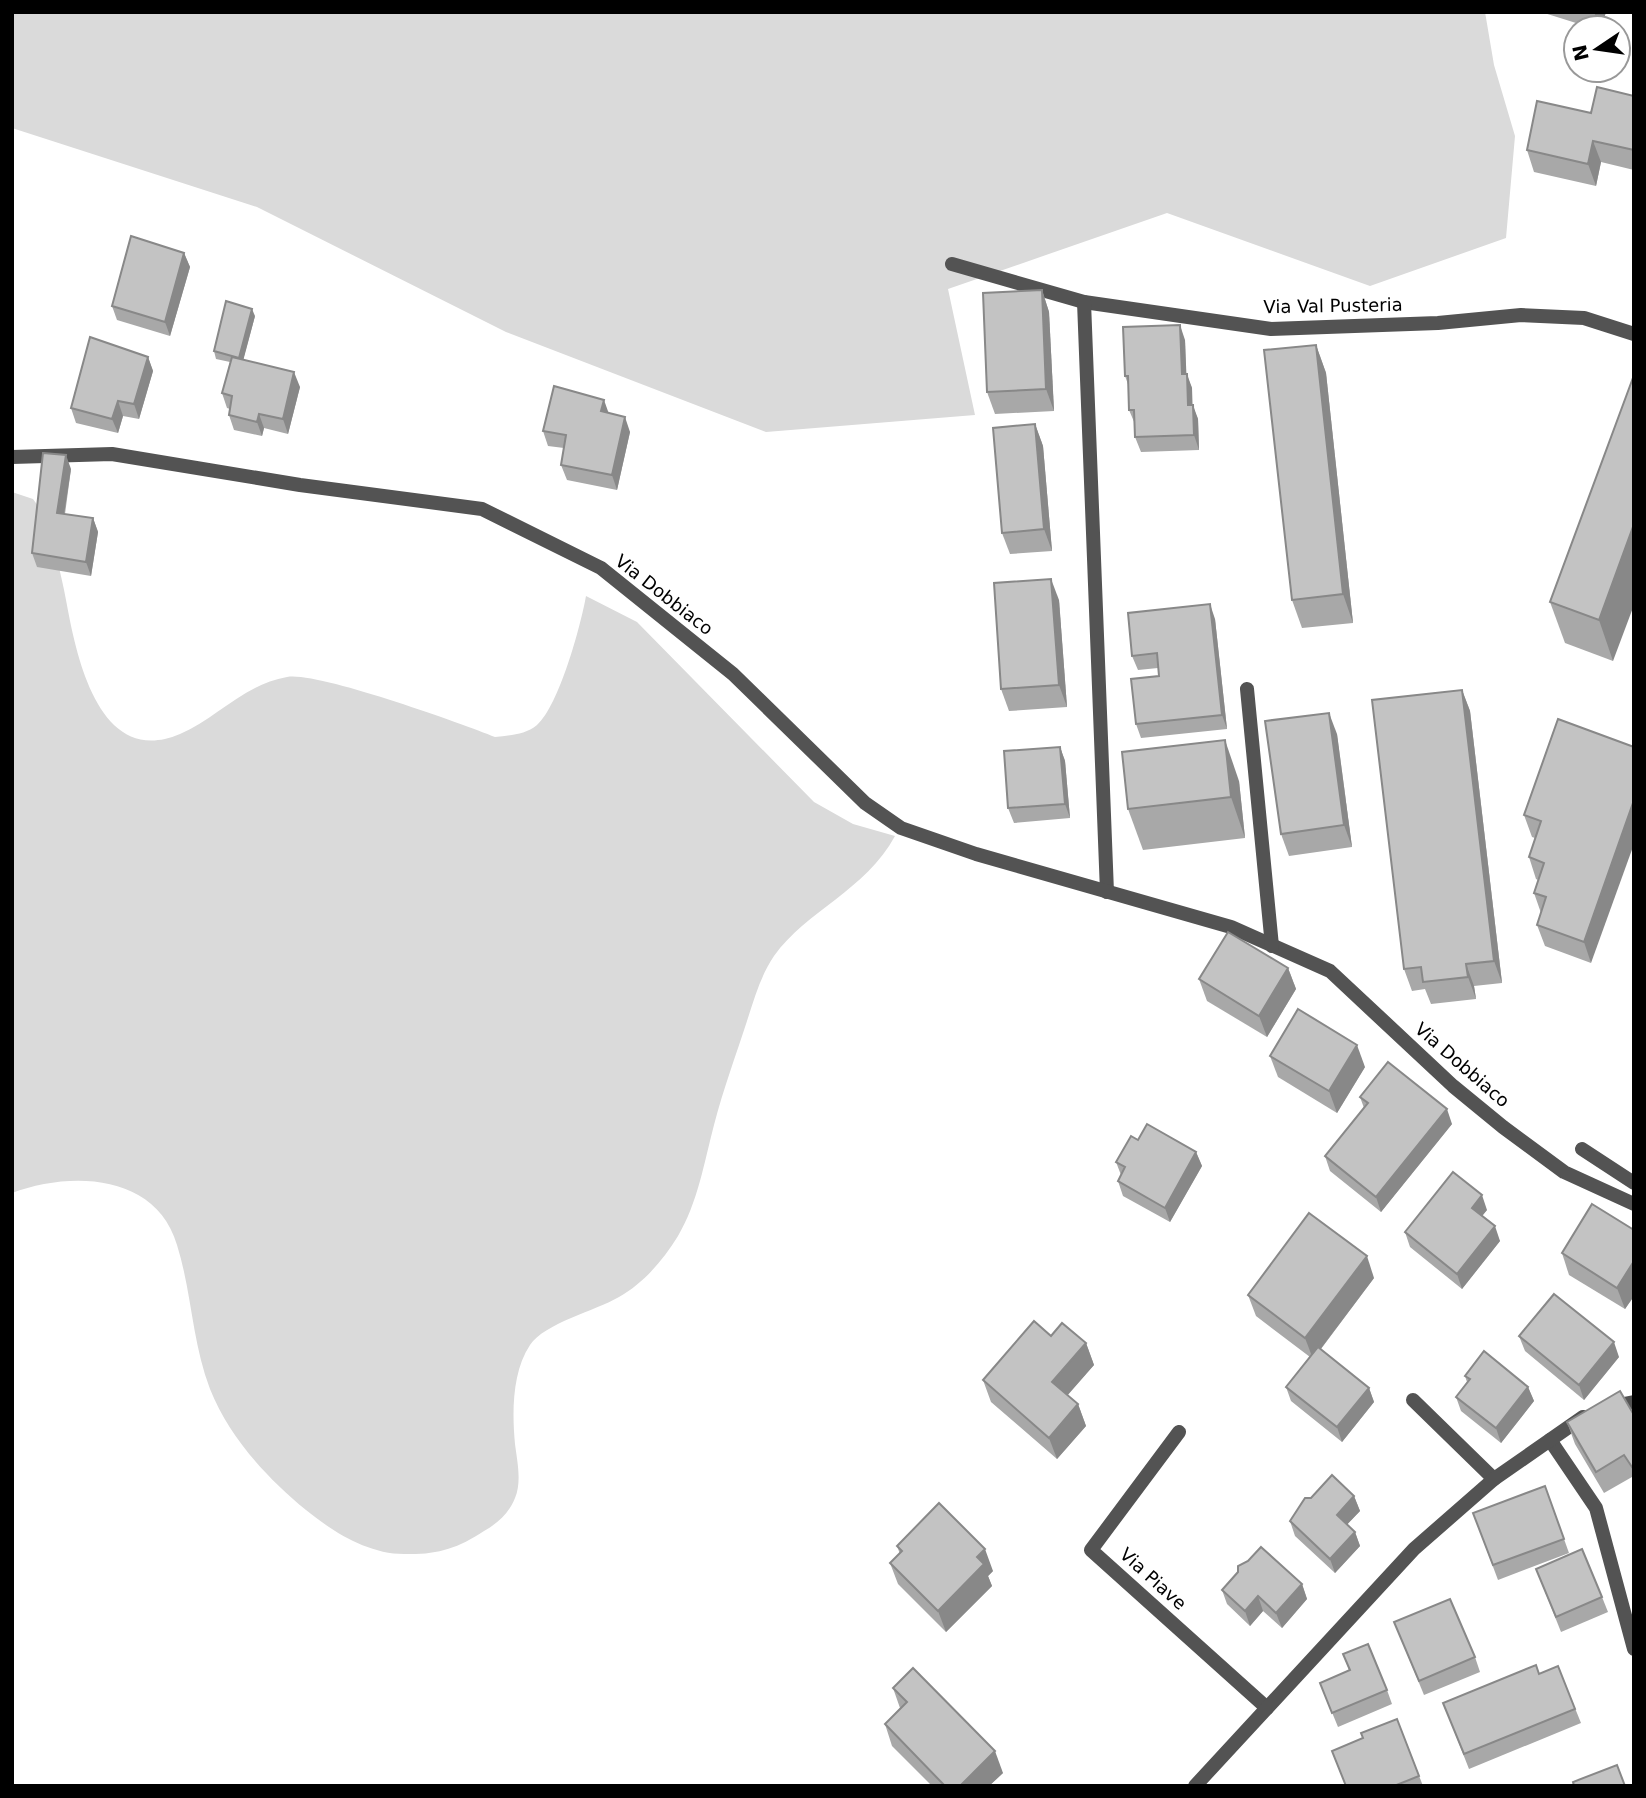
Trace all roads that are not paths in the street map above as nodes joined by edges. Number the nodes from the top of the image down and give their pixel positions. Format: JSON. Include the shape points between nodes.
{"nodes":[{"id":1,"x":952,"y":264,"type":"dead end"},
{"id":2,"x":1084,"y":302,"type":"junction"},
{"id":3,"x":1634,"y":334,"type":"edge"},
{"id":4,"x":12,"y":457,"type":"edge"},
{"id":5,"x":1247,"y":689,"type":"dead end"},
{"id":6,"x":1107,"y":892,"type":"junction"},
{"id":7,"x":1272,"y":946,"type":"junction"},
{"id":8,"x":1582,"y":1149,"type":"dead end"},
{"id":9,"x":1634,"y":1183,"type":"edge"},
{"id":10,"x":1634,"y":1204,"type":"edge"},
{"id":11,"x":1413,"y":1400,"type":"dead end"},
{"id":12,"x":1634,"y":1402,"type":"edge"},
{"id":13,"x":1179,"y":1432,"type":"dead end"},
{"id":14,"x":1550,"y":1440,"type":"junction"},
{"id":15,"x":1494,"y":1479,"type":"junction"},
{"id":16,"x":1634,"y":1649,"type":"edge"},
{"id":17,"x":1267,"y":1708,"type":"junction"},
{"id":18,"x":1195,"y":1786,"type":"edge"}],
"edges":[{"from":1,"to":2,"type":"street","name":"Via Val Pusteria"},
{"from":2,"to":3,"type":"street","name":"Via Val Pusteria","via":[[1271,329],[1438,323],[1521,314],[1584,318]]},
{"from":2,"to":6,"type":"street"},
{"from":4,"to":6,"type":"street","name":"Via Dobbiaco","via":[[112,454],[482,509],[601,568],[733,674],[865,803],[901,828]]},
{"from":5,"to":7,"type":"street"},
{"from":6,"to":7,"type":"street","name":"Via Dobbiaco","via":[[1231,927]]},
{"from":7,"to":10,"type":"street","name":"Via Dobbiaco","via":[[1330,971],[1453,1086],[1564,1172]]},
{"from":8,"to":9,"type":"street"},
{"from":11,"to":15,"type":"street"},
{"from":12,"to":14,"type":"street","via":[[1594,1409]]},
{"from":13,"to":17,"type":"street","name":"Via Piave","via":[[1091,1550]]},
{"from":14,"to":15,"type":"street"},
{"from":14,"to":16,"type":"street","via":[[1596,1508]]},
{"from":15,"to":17,"type":"street","via":[[1414,1549]]},
{"from":17,"to":18,"type":"street"}]}
